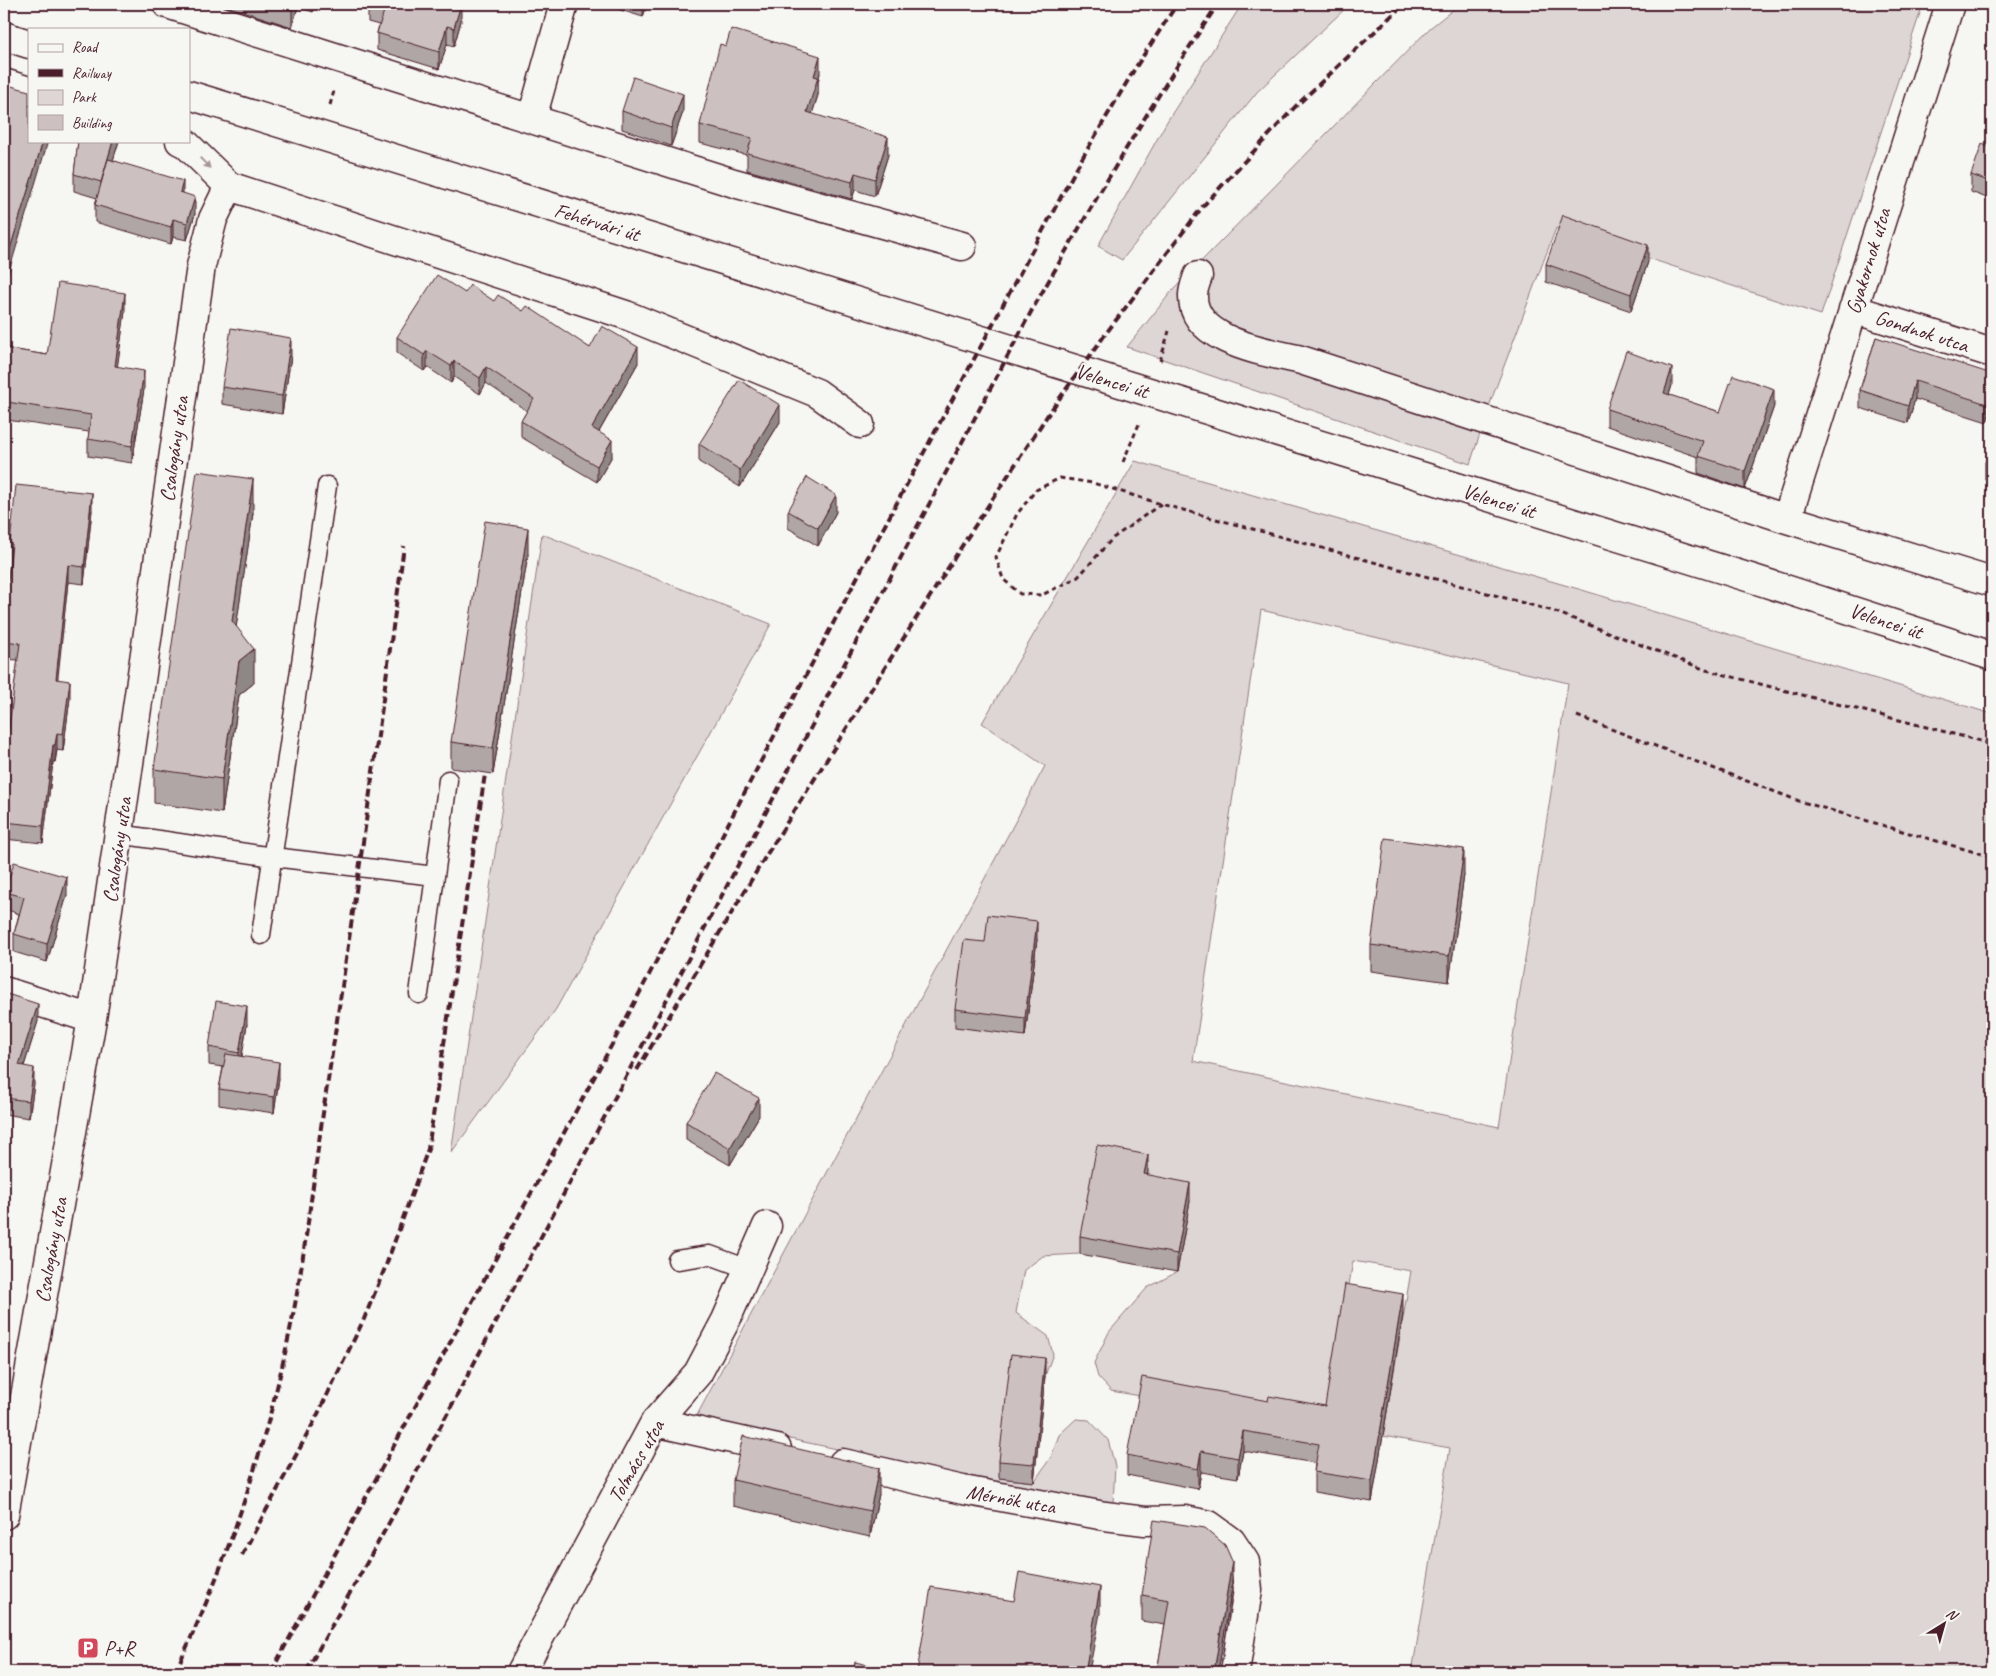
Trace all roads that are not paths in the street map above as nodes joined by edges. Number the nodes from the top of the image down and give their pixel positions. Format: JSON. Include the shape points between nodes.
{"nodes":[{"id":1,"x":167,"y":4,"type":"edge"},
{"id":2,"x":564,"y":4,"type":"edge"},
{"id":3,"x":1950,"y":4,"type":"edge"},
{"id":4,"x":4,"y":36,"type":"edge"},
{"id":5,"x":28,"y":44,"type":"edge"},
{"id":6,"x":4,"y":83,"type":"edge"},
{"id":7,"x":28,"y":91,"type":"edge"},
{"id":8,"x":190,"y":95,"type":"edge"},
{"id":9,"x":532,"y":118,"type":"junction"},
{"id":10,"x":182,"y":142,"type":"edge"},
{"id":11,"x":229,"y":186,"type":"junction"},
{"id":12,"x":962,"y":246,"type":"dead end"},
{"id":13,"x":1198,"y":276,"type":"dead end"},
{"id":14,"x":1853,"y":309,"type":"junction"},
{"id":15,"x":1006,"y":348,"type":"joint"},
{"id":16,"x":1992,"y":353,"type":"edge"},
{"id":17,"x":860,"y":424,"type":"dead end"},
{"id":18,"x":327,"y":486,"type":"dead end"},
{"id":19,"x":1787,"y":519,"type":"junction"},
{"id":20,"x":1992,"y":582,"type":"edge"},
{"id":21,"x":1992,"y":656,"type":"edge"},
{"id":22,"x":448,"y":780,"type":"dead end"},
{"id":23,"x":119,"y":834,"type":"junction"},
{"id":24,"x":273,"y":857,"type":"junction"},
{"id":25,"x":435,"y":876,"type":"junction"},
{"id":26,"x":262,"y":935,"type":"dead end"},
{"id":27,"x":4,"y":991,"type":"edge"},
{"id":28,"x":419,"y":994,"type":"dead end"},
{"id":29,"x":92,"y":1019,"type":"junction"},
{"id":30,"x":767,"y":1226,"type":"dead end"},
{"id":31,"x":677,"y":1260,"type":"dead end"},
{"id":32,"x":748,"y":1269,"type":"junction"},
{"id":33,"x":655,"y":1422,"type":"junction"},
{"id":34,"x":4,"y":1515,"type":"edge"},
{"id":35,"x":521,"y":1672,"type":"edge"},
{"id":36,"x":1235,"y":1672,"type":"edge"}],
"edges":[{"from":1,"to":9,"type":"street"},
{"from":2,"to":9,"type":"street"},
{"from":3,"to":14,"type":"street","name":"Gyakornok utca"},
{"from":4,"to":5,"type":"street"},
{"from":6,"to":7,"type":"street"},
{"from":8,"to":15,"type":"street","name":"Fehérvári út"},
{"from":9,"to":12,"type":"street","via":[[734,182]]},
{"from":10,"to":11,"type":"street","one_way":true},
{"from":11,"to":17,"type":"street","via":[[626,315],[817,393]]},
{"from":11,"to":23,"type":"street","name":"Csalogány utca","via":[[213,219],[201,266]]},
{"from":13,"to":19,"type":"street","via":[[1193,294],[1195,309],[1205,326],[1221,338],[1311,363]]},
{"from":14,"to":16,"type":"street","name":"Gondnok utca"},
{"from":14,"to":19,"type":"street","name":"Gyakornok utca"},
{"from":15,"to":21,"type":"street","name":"Velencei út","via":[[1754,579]]},
{"from":18,"to":24,"type":"lane"},
{"from":19,"to":20,"type":"street"},
{"from":22,"to":25,"type":"lane"},
{"from":23,"to":24,"type":"lane"},
{"from":23,"to":29,"type":"street","name":"Csalogány utca"},
{"from":24,"to":25,"type":"lane"},
{"from":24,"to":26,"type":"lane"},
{"from":25,"to":28,"type":"lane"},
{"from":27,"to":29,"type":"street"},
{"from":29,"to":34,"type":"street","name":"Csalogány utca"},
{"from":30,"to":32,"type":"street","name":"Tolmács utca"},
{"from":31,"to":32,"type":"lane","via":[[710,1255]]},
{"from":32,"to":33,"type":"street","name":"Tolmács utca","via":[[698,1373]]},
{"from":33,"to":35,"type":"street","name":"Tolmács utca"},
{"from":33,"to":36,"type":"street","name":"Mérnök utca","via":[[964,1490],[1104,1516],[1145,1521],[1185,1520],[1209,1525],[1231,1541],[1245,1562],[1248,1590]]}]}
